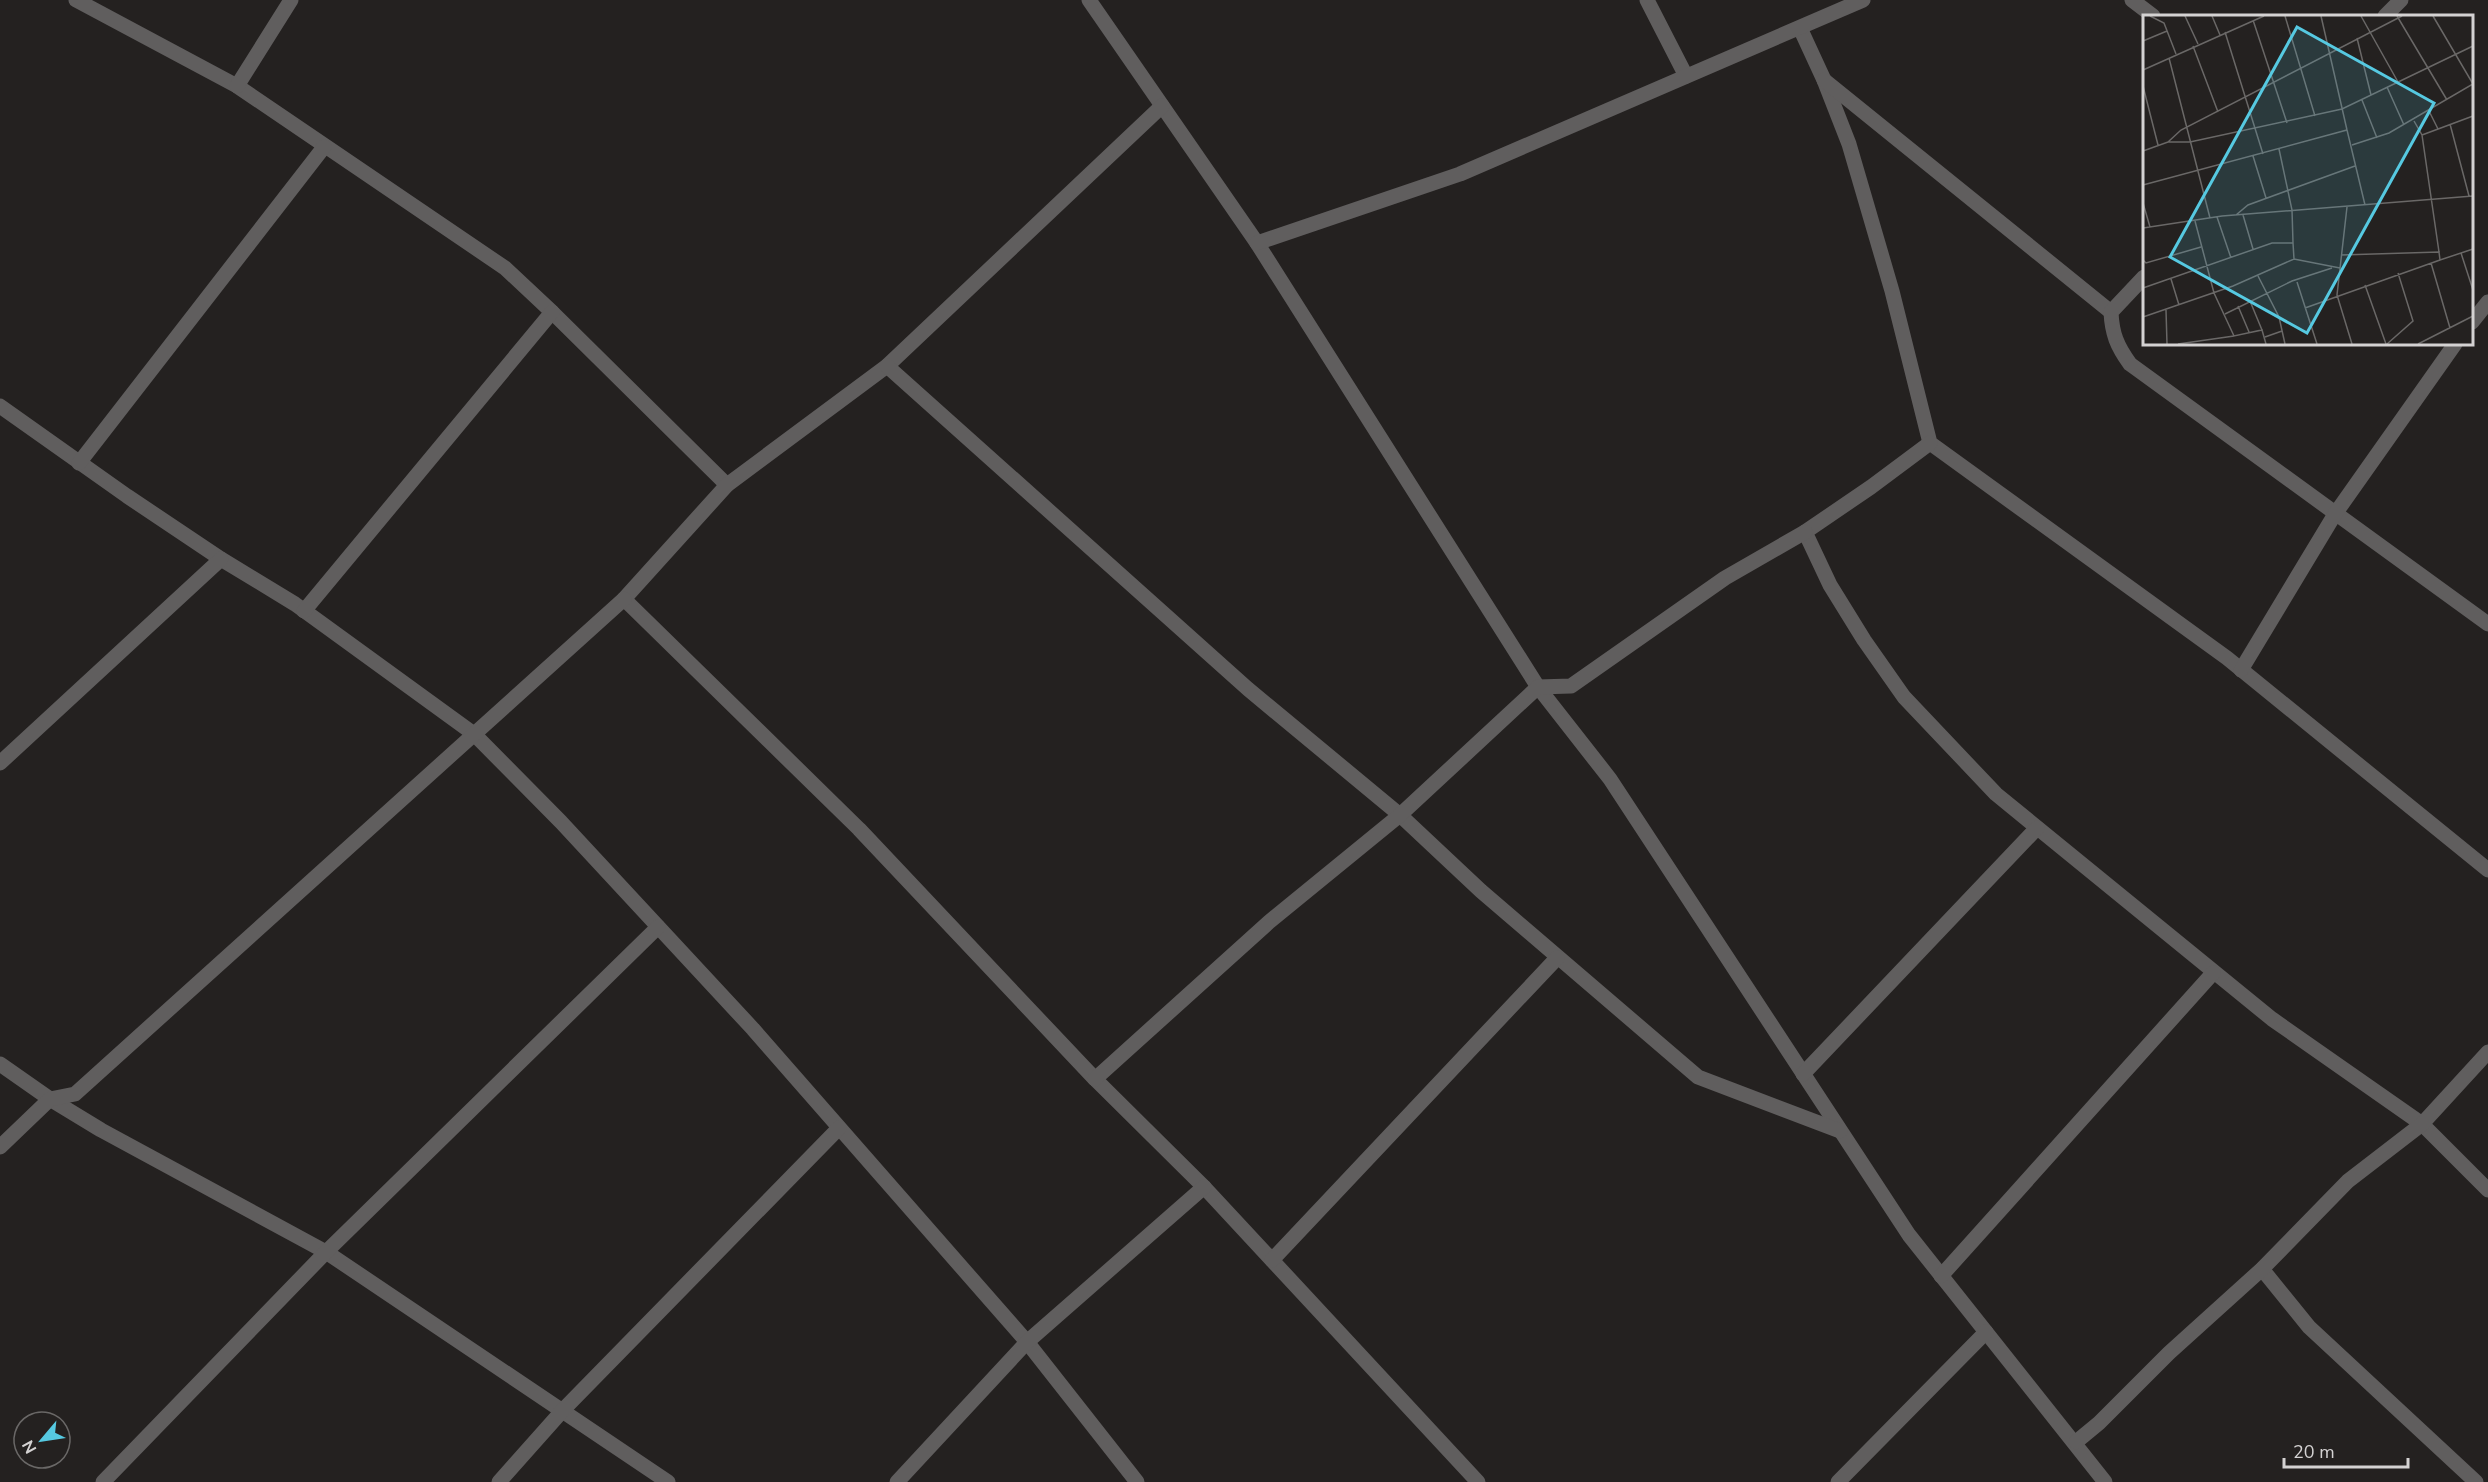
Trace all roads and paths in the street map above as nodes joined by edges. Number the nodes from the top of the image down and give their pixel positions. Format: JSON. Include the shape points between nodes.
{"nodes":[{"id":1,"x":76,"y":0,"type":"edge"},
{"id":2,"x":291,"y":0,"type":"edge"},
{"id":3,"x":1089,"y":0,"type":"edge"},
{"id":4,"x":1647,"y":0,"type":"edge"},
{"id":5,"x":1863,"y":0,"type":"edge"},
{"id":6,"x":2132,"y":0,"type":"edge"},
{"id":7,"x":2401,"y":0,"type":"edge"},
{"id":8,"x":95,"y":4,"type":"edge"},
{"id":9,"x":2151,"y":15,"type":"edge"},
{"id":10,"x":2386,"y":15,"type":"edge"},
{"id":11,"x":1800,"y":27,"type":"junction"},
{"id":12,"x":1686,"y":76,"type":"junction"},
{"id":13,"x":1824,"y":80,"type":"junction"},
{"id":14,"x":237,"y":86,"type":"junction"},
{"id":15,"x":1162,"y":106,"type":"junction"},
{"id":16,"x":324,"y":147,"type":"junction"},
{"id":17,"x":1257,"y":243,"type":"junction"},
{"id":18,"x":2143,"y":279,"type":"edge"},
{"id":19,"x":2488,"y":302,"type":"edge"},
{"id":20,"x":552,"y":312,"type":"junction"},
{"id":21,"x":2111,"y":312,"type":"junction"},
{"id":22,"x":2473,"y":321,"type":"edge"},
{"id":23,"x":2454,"y":345,"type":"edge"},
{"id":24,"x":887,"y":366,"type":"junction"},
{"id":25,"x":0,"y":406,"type":"edge"},
{"id":26,"x":1930,"y":443,"type":"junction"},
{"id":27,"x":79,"y":463,"type":"junction"},
{"id":28,"x":727,"y":485,"type":"junction"},
{"id":29,"x":2336,"y":514,"type":"junction"},
{"id":30,"x":1805,"y":532,"type":"junction"},
{"id":31,"x":221,"y":559,"type":"junction"},
{"id":32,"x":624,"y":599,"type":"junction"},
{"id":33,"x":304,"y":611,"type":"junction"},
{"id":34,"x":2486,"y":619,"type":"edge"},
{"id":35,"x":2241,"y":670,"type":"junction"},
{"id":36,"x":1538,"y":687,"type":"junction"},
{"id":37,"x":474,"y":734,"type":"junction"},
{"id":38,"x":0,"y":763,"type":"edge"},
{"id":39,"x":1401,"y":815,"type":"junction"},
{"id":40,"x":2037,"y":828,"type":"junction"},
{"id":41,"x":2488,"y":870,"type":"edge"},
{"id":42,"x":658,"y":927,"type":"junction"},
{"id":43,"x":1557,"y":958,"type":"junction"},
{"id":44,"x":2213,"y":973,"type":"junction"},
{"id":45,"x":2488,"y":1052,"type":"edge"},
{"id":46,"x":0,"y":1064,"type":"edge"},
{"id":47,"x":1803,"y":1074,"type":"junction"},
{"id":48,"x":1095,"y":1079,"type":"junction"},
{"id":49,"x":50,"y":1099,"type":"junction"},
{"id":50,"x":2422,"y":1124,"type":"junction"},
{"id":51,"x":839,"y":1128,"type":"junction"},
{"id":52,"x":1840,"y":1131,"type":"junction"},
{"id":53,"x":0,"y":1147,"type":"edge"},
{"id":54,"x":1204,"y":1187,"type":"junction"},
{"id":55,"x":2488,"y":1190,"type":"edge"},
{"id":56,"x":326,"y":1252,"type":"junction"},
{"id":57,"x":1272,"y":1260,"type":"junction"},
{"id":58,"x":2262,"y":1269,"type":"junction"},
{"id":59,"x":1941,"y":1276,"type":"junction"},
{"id":60,"x":1986,"y":1332,"type":"junction"},
{"id":61,"x":1027,"y":1342,"type":"junction"},
{"id":62,"x":563,"y":1410,"type":"junction"},
{"id":63,"x":2076,"y":1442,"type":"junction"},
{"id":64,"x":103,"y":1482,"type":"edge"},
{"id":65,"x":499,"y":1482,"type":"edge"},
{"id":66,"x":668,"y":1482,"type":"edge"},
{"id":67,"x":897,"y":1482,"type":"edge"},
{"id":68,"x":1137,"y":1482,"type":"edge"},
{"id":69,"x":1478,"y":1482,"type":"edge"},
{"id":70,"x":1838,"y":1482,"type":"edge"},
{"id":71,"x":2105,"y":1482,"type":"edge"},
{"id":72,"x":2476,"y":1482,"type":"edge"}],
"edges":[{"from":1,"to":8,"type":"street"},
{"from":2,"to":14,"type":"street"},
{"from":3,"to":15,"type":"street"},
{"from":4,"to":12,"type":"street"},
{"from":5,"to":11,"type":"street"},
{"from":6,"to":9,"type":"street"},
{"from":7,"to":10,"type":"street"},
{"from":8,"to":14,"type":"street"},
{"from":11,"to":12,"type":"street"},
{"from":11,"to":13,"type":"street"},
{"from":12,"to":17,"type":"street","via":[[1460,174]]},
{"from":13,"to":21,"type":"street"},
{"from":13,"to":26,"type":"street","via":[[1849,144],[1892,291]]},
{"from":14,"to":16,"type":"street"},
{"from":15,"to":17,"type":"street"},
{"from":15,"to":24,"type":"street"},
{"from":16,"to":20,"type":"street","via":[[495,262]]},
{"from":16,"to":27,"type":"street"},
{"from":17,"to":36,"type":"street"},
{"from":18,"to":21,"type":"street"},
{"from":19,"to":22,"type":"street"},
{"from":20,"to":28,"type":"street"},
{"from":20,"to":33,"type":"street"},
{"from":21,"to":29,"type":"street","via":[[2112,334],[2130,363]]},
{"from":23,"to":29,"type":"street"},
{"from":24,"to":28,"type":"street"},
{"from":24,"to":39,"type":"street","via":[[1248,689]]},
{"from":25,"to":27,"type":"street"},
{"from":26,"to":30,"type":"street"},
{"from":26,"to":35,"type":"street"},
{"from":27,"to":31,"type":"street"},
{"from":28,"to":32,"type":"street"},
{"from":29,"to":34,"type":"street"},
{"from":29,"to":35,"type":"street"},
{"from":30,"to":36,"type":"street","via":[[1725,578],[1570,686]]},
{"from":30,"to":40,"type":"street","via":[[1830,585],[1904,697],[1996,794]]},
{"from":31,"to":33,"type":"street"},
{"from":31,"to":38,"type":"street"},
{"from":32,"to":37,"type":"street"},
{"from":32,"to":48,"type":"street","via":[[859,829]]},
{"from":33,"to":37,"type":"street"},
{"from":35,"to":41,"type":"street"},
{"from":36,"to":39,"type":"street"},
{"from":36,"to":47,"type":"street","via":[[1610,779]]},
{"from":37,"to":42,"type":"street"},
{"from":37,"to":49,"type":"street","via":[[75,1094]]},
{"from":39,"to":43,"type":"street"},
{"from":39,"to":48,"type":"street","via":[[1269,922]]},
{"from":40,"to":44,"type":"street"},
{"from":40,"to":47,"type":"street"},
{"from":42,"to":51,"type":"street"},
{"from":42,"to":56,"type":"street"},
{"from":43,"to":52,"type":"street","via":[[1698,1077]]},
{"from":43,"to":57,"type":"street"},
{"from":44,"to":50,"type":"street"},
{"from":44,"to":59,"type":"street"},
{"from":45,"to":50,"type":"street"},
{"from":46,"to":49,"type":"street"},
{"from":47,"to":52,"type":"street"},
{"from":48,"to":54,"type":"street"},
{"from":49,"to":53,"type":"street"},
{"from":49,"to":56,"type":"street","via":[[100,1131]]},
{"from":50,"to":55,"type":"street"},
{"from":50,"to":58,"type":"street","via":[[2348,1181]]},
{"from":51,"to":61,"type":"street"},
{"from":51,"to":62,"type":"street"},
{"from":52,"to":59,"type":"street"},
{"from":54,"to":57,"type":"street"},
{"from":54,"to":61,"type":"street"},
{"from":56,"to":62,"type":"street"},
{"from":56,"to":64,"type":"street"},
{"from":57,"to":69,"type":"street"},
{"from":58,"to":63,"type":"street"},
{"from":58,"to":72,"type":"street","via":[[2309,1327]]},
{"from":59,"to":60,"type":"street"},
{"from":60,"to":63,"type":"street"},
{"from":60,"to":70,"type":"street"},
{"from":61,"to":67,"type":"street"},
{"from":61,"to":68,"type":"street"},
{"from":62,"to":65,"type":"street"},
{"from":62,"to":66,"type":"street"},
{"from":63,"to":71,"type":"street"}]}
